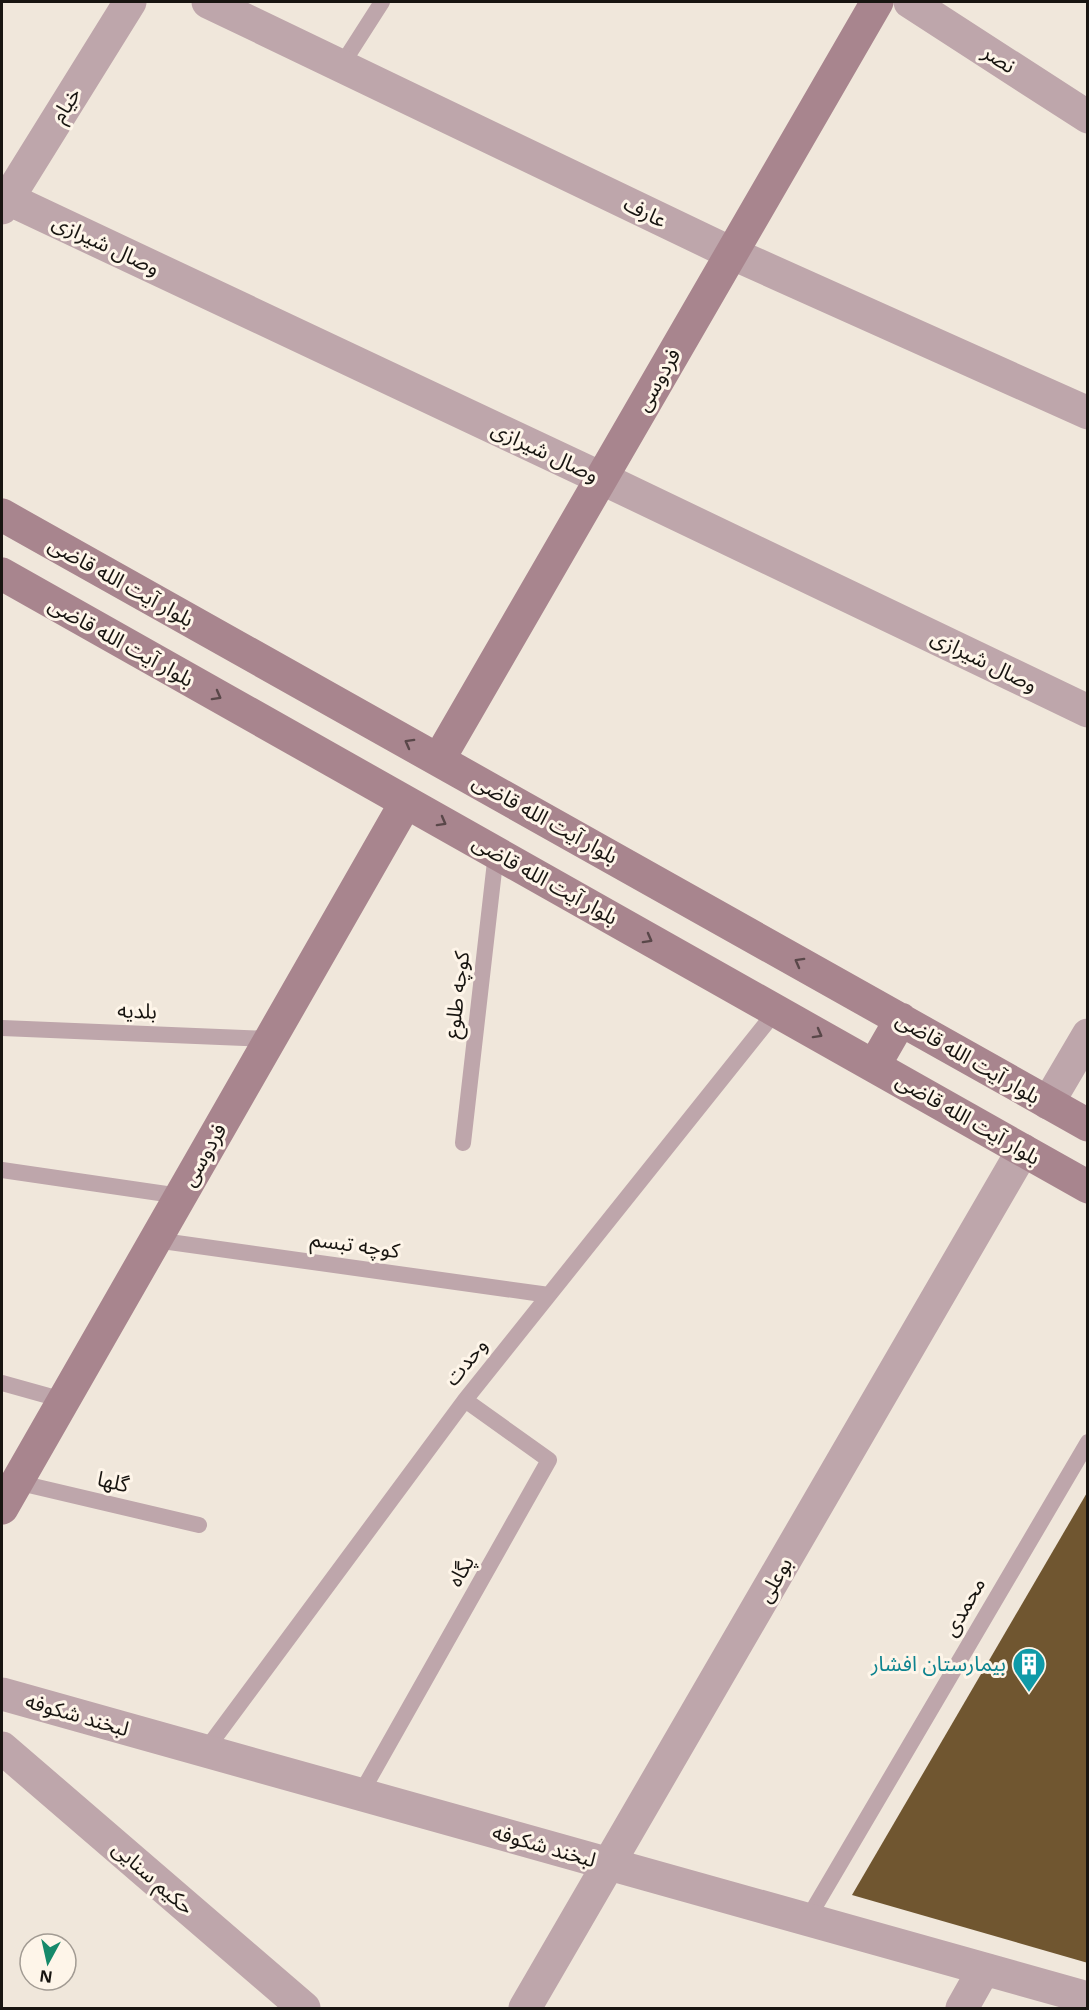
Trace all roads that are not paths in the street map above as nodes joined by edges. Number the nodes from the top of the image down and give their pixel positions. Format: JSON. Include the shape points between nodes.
{"nodes":[{"id":1,"x":130,"y":2,"type":"edge"},
{"id":2,"x":208,"y":2,"type":"edge"},
{"id":3,"x":382,"y":2,"type":"edge"},
{"id":4,"x":877,"y":2,"type":"edge"},
{"id":5,"x":910,"y":2,"type":"edge"},
{"id":6,"x":341,"y":66,"type":"junction"},
{"id":7,"x":1088,"y":117,"type":"edge"},
{"id":8,"x":3,"y":201,"type":"edge"},
{"id":9,"x":731,"y":253,"type":"junction"},
{"id":10,"x":1088,"y":413,"type":"edge"},
{"id":11,"x":601,"y":478,"type":"junction"},
{"id":12,"x":2,"y":516,"type":"edge"},
{"id":13,"x":2,"y":574,"type":"edge"},
{"id":14,"x":1088,"y":711,"type":"edge"},
{"id":15,"x":438,"y":759,"type":"junction"},
{"id":16,"x":406,"y":802,"type":"junction"},
{"id":17,"x":496,"y":852,"type":"junction"},
{"id":18,"x":776,"y":1011,"type":"junction"},
{"id":19,"x":901,"y":1019,"type":"junction"},
{"id":20,"x":2,"y":1028,"type":"edge"},
{"id":21,"x":1088,"y":1035,"type":"edge"},
{"id":22,"x":271,"y":1039,"type":"junction"},
{"id":23,"x":874,"y":1066,"type":"junction"},
{"id":24,"x":1048,"y":1103,"type":"junction"},
{"id":25,"x":1088,"y":1125,"type":"edge"},
{"id":26,"x":462,"y":1143,"type":"dead end"},
{"id":27,"x":1023,"y":1150,"type":"junction"},
{"id":28,"x":2,"y":1170,"type":"edge"},
{"id":29,"x":1088,"y":1187,"type":"edge"},
{"id":30,"x":180,"y":1196,"type":"junction"},
{"id":31,"x":155,"y":1240,"type":"junction"},
{"id":32,"x":549,"y":1294,"type":"junction"},
{"id":33,"x":2,"y":1383,"type":"edge"},
{"id":34,"x":63,"y":1400,"type":"junction"},
{"id":35,"x":465,"y":1400,"type":"junction"},
{"id":36,"x":1088,"y":1442,"type":"edge"},
{"id":37,"x":9,"y":1495,"type":"edge"},
{"id":38,"x":199,"y":1525,"type":"dead end"},
{"id":39,"x":2,"y":1694,"type":"edge"},
{"id":40,"x":2,"y":1748,"type":"edge"},
{"id":41,"x":205,"y":1751,"type":"junction"},
{"id":42,"x":360,"y":1794,"type":"junction"},
{"id":43,"x":610,"y":1865,"type":"junction"},
{"id":44,"x":807,"y":1920,"type":"junction"},
{"id":45,"x":984,"y":1969,"type":"junction"},
{"id":46,"x":1088,"y":1998,"type":"edge"},
{"id":47,"x":304,"y":2008,"type":"edge"},
{"id":48,"x":525,"y":2008,"type":"edge"},
{"id":49,"x":962,"y":2008,"type":"edge"}],
"edges":[{"from":1,"to":8,"type":"street","name":"خیام"},
{"from":2,"to":6,"type":"street","name":"عارف"},
{"from":3,"to":6,"type":"lane"},
{"from":4,"to":9,"type":"main road","name":"فردوسی"},
{"from":5,"to":7,"type":"street","name":"نصر"},
{"from":6,"to":9,"type":"street","name":"عارف"},
{"from":8,"to":11,"type":"street","name":"وصال شیرازی"},
{"from":9,"to":10,"type":"street","name":"عارف"},
{"from":9,"to":11,"type":"main road","name":"فردوسی"},
{"from":11,"to":14,"type":"street","name":"وصال شیرازی"},
{"from":11,"to":15,"type":"main road","name":"فردوسی"},
{"from":15,"to":12,"type":"main road","name":"بلوار آیت ‌الله قاضی","one_way":true},
{"from":13,"to":16,"type":"main road","name":"بلوار آیت‌ الله قاضی","one_way":true},
{"from":19,"to":15,"type":"main road","name":"بلوار آیت ‌الله قاضی","one_way":true},
{"from":16,"to":17,"type":"main road","name":"بلوار آیت‌ الله قاضی","one_way":true},
{"from":16,"to":22,"type":"main road","name":"فردوسی"},
{"from":17,"to":18,"type":"main road","name":"بلوار آیت‌ الله قاضی","one_way":true},
{"from":17,"to":26,"type":"lane","name":"کوچه طلوع"},
{"from":18,"to":23,"type":"main road","name":"بلوار آیت‌ الله قاضی","one_way":true},
{"from":18,"to":32,"type":"lane","name":"وحدت"},
{"from":19,"to":23,"type":"main road"},
{"from":19,"to":24,"type":"main road","name":"بلوار آیت ‌الله قاضی"},
{"from":20,"to":22,"type":"lane","name":"بلدیه"},
{"from":21,"to":24,"type":"street"},
{"from":22,"to":30,"type":"main road","name":"فردوسی"},
{"from":23,"to":27,"type":"main road","name":"بلوار آیت‌ الله قاضی"},
{"from":24,"to":25,"type":"main road","name":"بلوار آیت ‌الله قاضی"},
{"from":27,"to":29,"type":"main road","name":"بلوار آیت‌ الله قاضی"},
{"from":27,"to":43,"type":"street","name":"بوعلی"},
{"from":28,"to":30,"type":"lane"},
{"from":30,"to":31,"type":"main road","name":"فردوسی"},
{"from":31,"to":32,"type":"lane","name":"کوچه تبسم"},
{"from":31,"to":34,"type":"main road","name":"فردوسی"},
{"from":32,"to":35,"type":"lane","name":"وحدت"},
{"from":33,"to":34,"type":"lane"},
{"from":34,"to":37,"type":"main road","name":"فردوسی"},
{"from":35,"to":41,"type":"lane","name":"وحدت"},
{"from":35,"to":42,"type":"lane","name":"پگاه","via":[[549,1460]]},
{"from":36,"to":44,"type":"lane","name":"محمدی"},
{"from":37,"to":38,"type":"lane","name":"گلها"},
{"from":39,"to":41,"type":"street","name":"لبخند شکوفه"},
{"from":40,"to":47,"type":"street","name":"حکیم سنایی"},
{"from":41,"to":42,"type":"street","name":"لبخند شکوفه"},
{"from":42,"to":43,"type":"street","name":"لبخند شکوفه"},
{"from":43,"to":44,"type":"street","name":"لبخند شکوفه"},
{"from":43,"to":48,"type":"street","name":"بوعلی"},
{"from":44,"to":45,"type":"street","name":"لبخند شکوفه"},
{"from":45,"to":46,"type":"street","name":"لبخند شکوفه"},
{"from":45,"to":49,"type":"street"}]}
